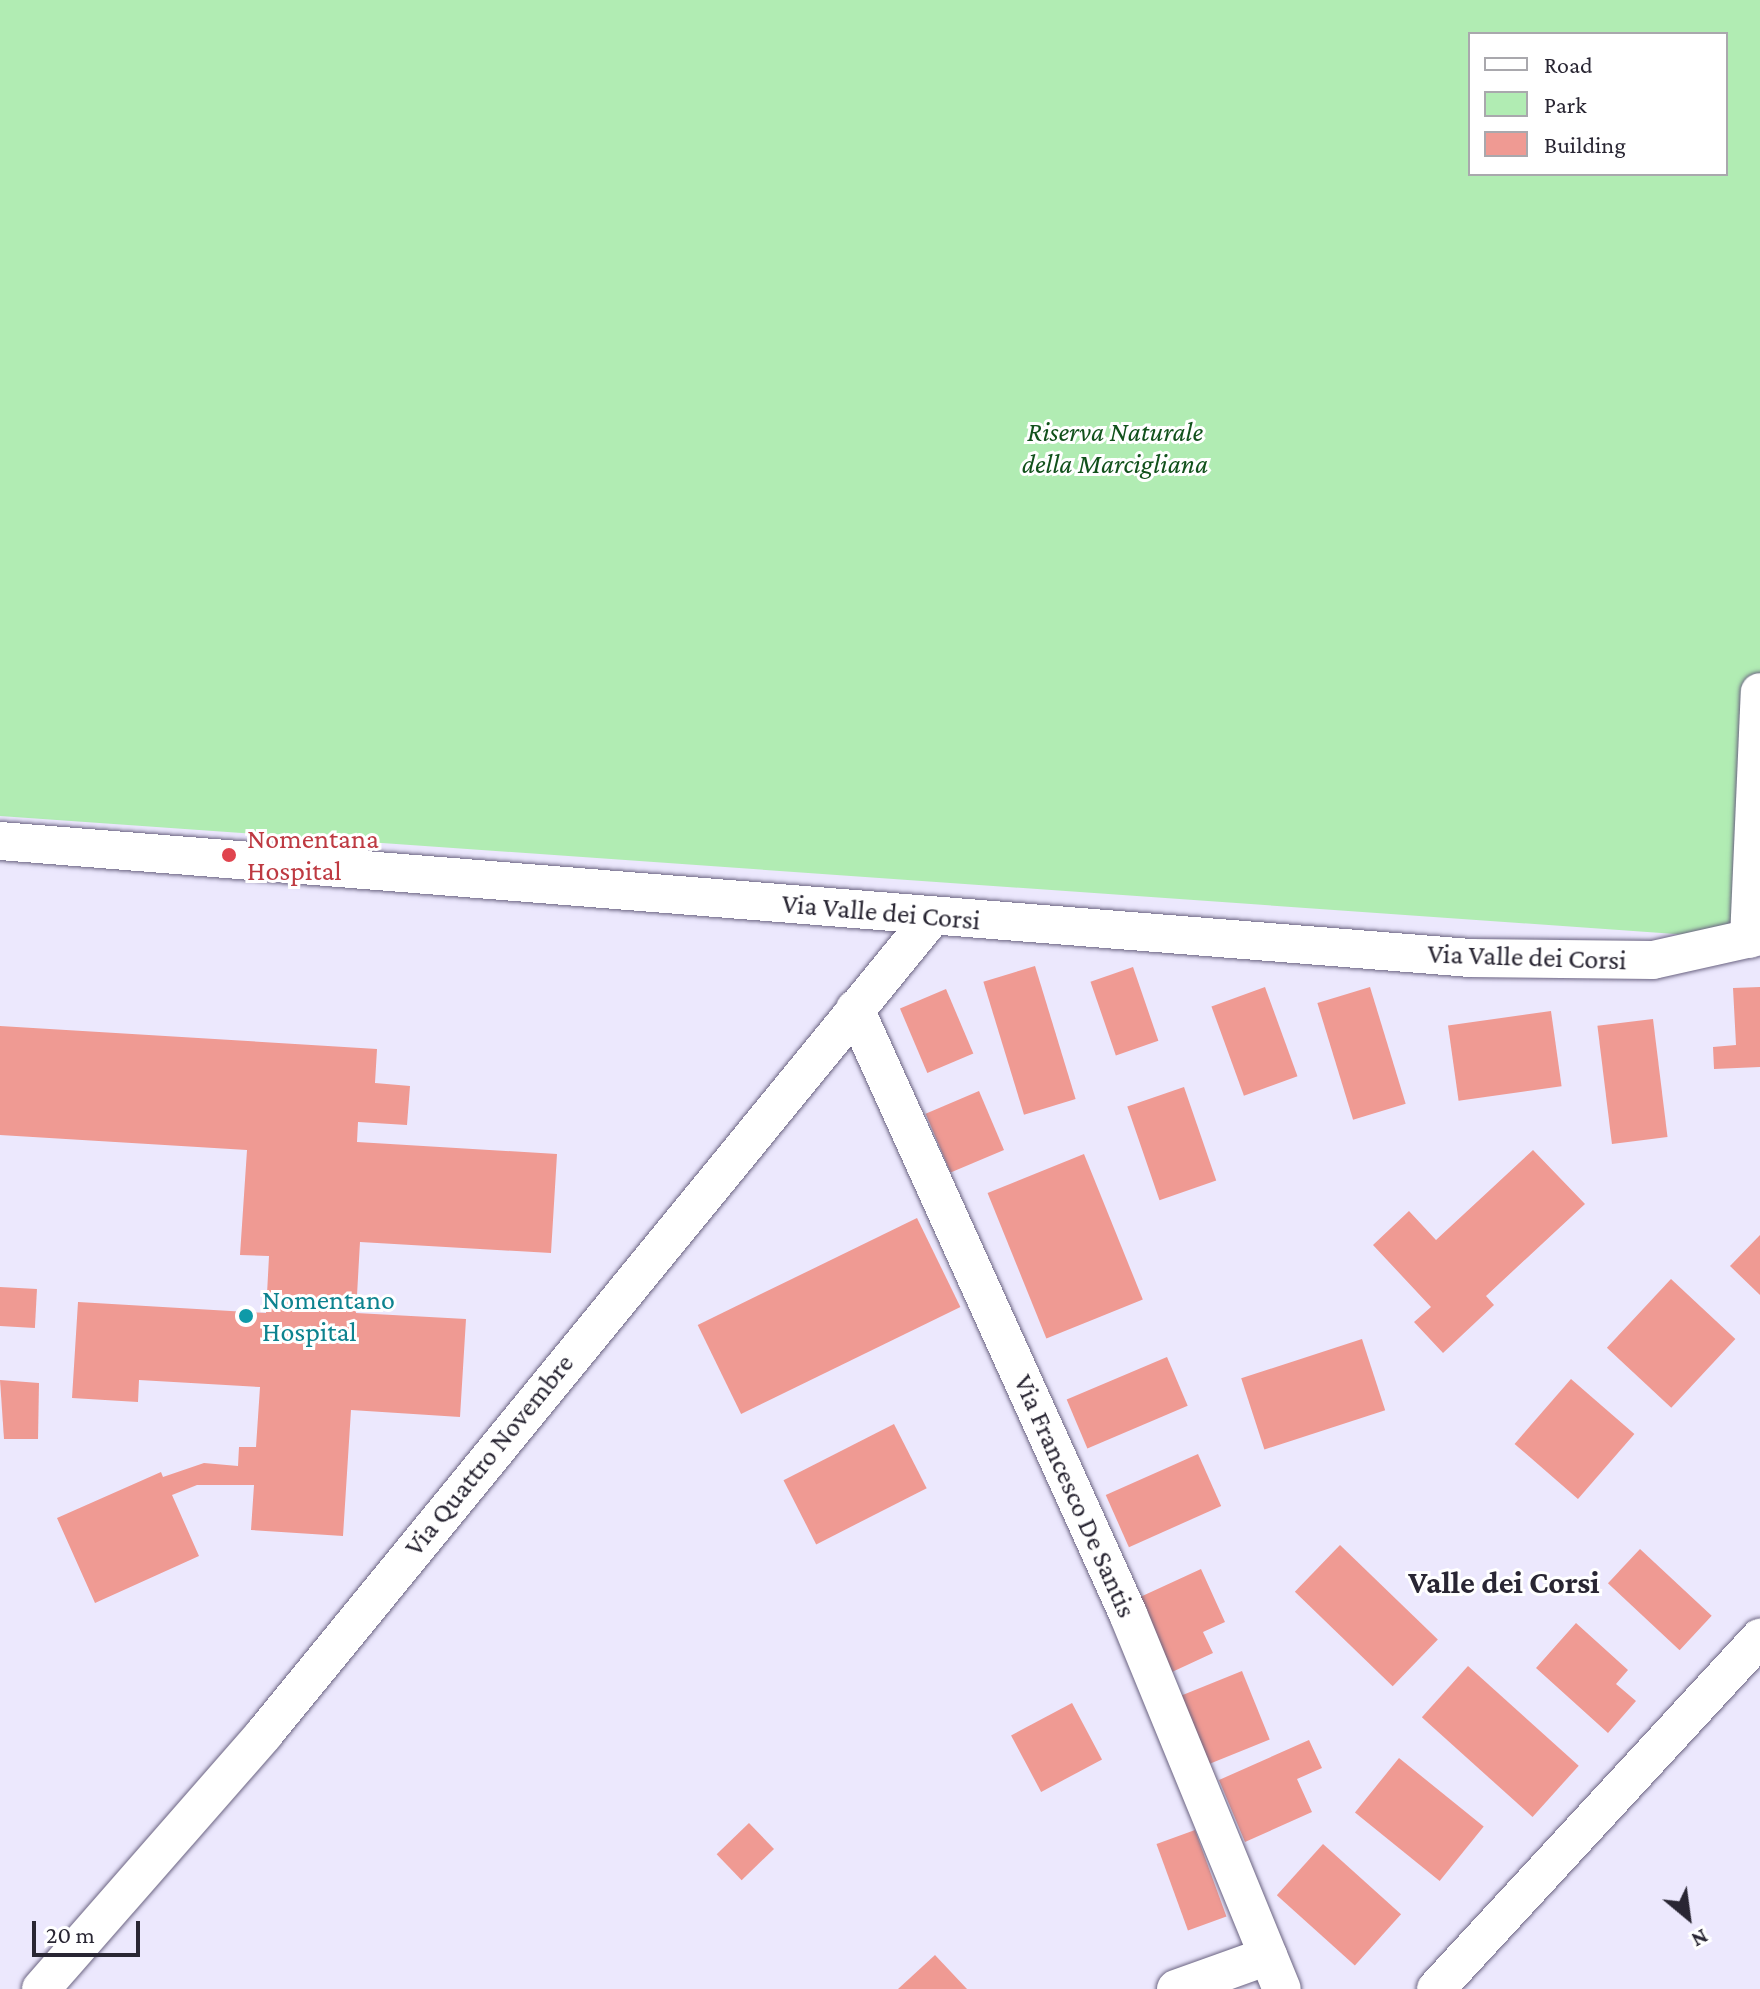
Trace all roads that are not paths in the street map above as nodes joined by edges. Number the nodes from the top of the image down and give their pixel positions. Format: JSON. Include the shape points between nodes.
{"nodes":[{"id":1,"x":1760,"y":692,"type":"edge"},
{"id":2,"x":0,"y":841,"type":"edge"},
{"id":3,"x":932,"y":917,"type":"junction"},
{"id":4,"x":1755,"y":938,"type":"edge"},
{"id":5,"x":855,"y":1009,"type":"junction"},
{"id":6,"x":1760,"y":1638,"type":"edge"},
{"id":7,"x":1275,"y":1973,"type":"edge"},
{"id":8,"x":41,"y":1989,"type":"edge"},
{"id":9,"x":1176,"y":1989,"type":"edge"},
{"id":10,"x":1436,"y":1989,"type":"edge"}],
"edges":[{"from":1,"to":4,"type":"street"},
{"from":2,"to":3,"type":"street","name":"Via Valle dei Corsi"},
{"from":3,"to":4,"type":"street","name":"Via Valle dei Corsi","via":[[1470,958],[1653,960]]},
{"from":3,"to":5,"type":"street","name":"Via Quattro Novembre"},
{"from":5,"to":7,"type":"street","name":"Via Francesco De Santis","via":[[1128,1614]]},
{"from":5,"to":8,"type":"street","name":"Via Quattro Novembre","via":[[264,1734]]},
{"from":6,"to":10,"type":"street"},
{"from":7,"to":9,"type":"street"}]}
